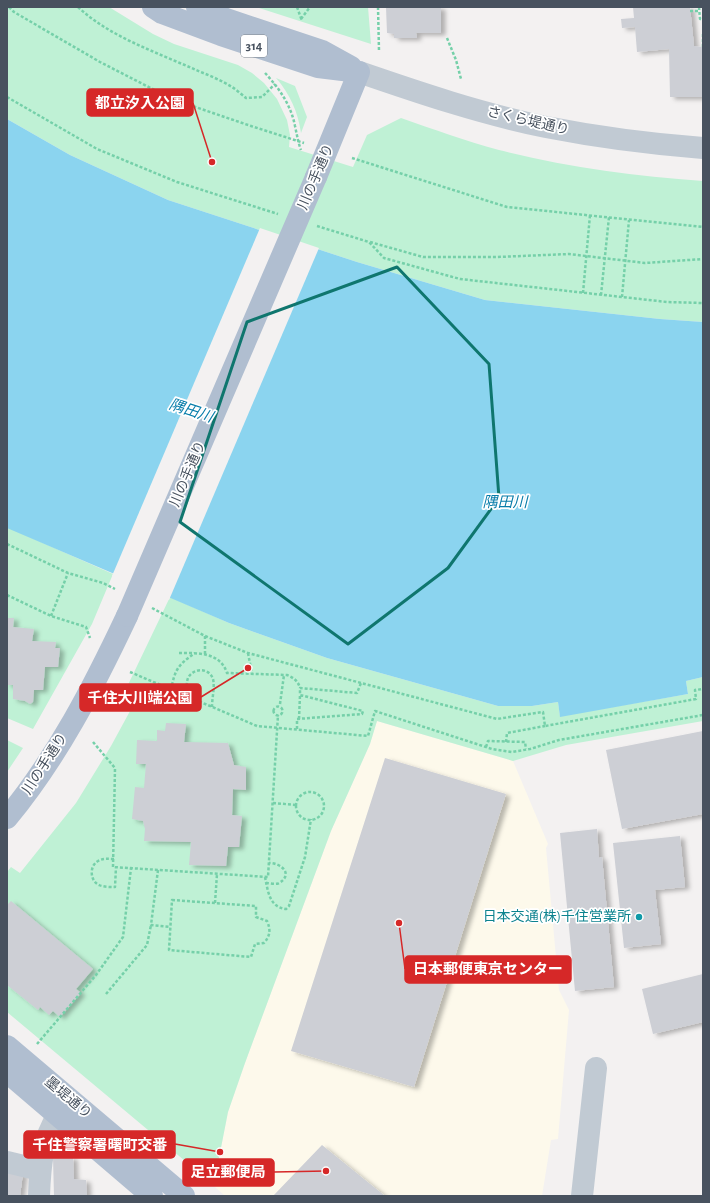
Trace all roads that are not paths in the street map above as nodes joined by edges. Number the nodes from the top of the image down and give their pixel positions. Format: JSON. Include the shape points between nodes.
{"nodes":[{"id":1,"x":153,"y":7,"type":"edge"},
{"id":2,"x":197,"y":7,"type":"edge"},
{"id":3,"x":359,"y":72,"type":"junction"},
{"id":4,"x":703,"y":148,"type":"edge"},
{"id":5,"x":7,"y":818,"type":"edge"},
{"id":6,"x":7,"y":1046,"type":"edge"},
{"id":7,"x":596,"y":1068,"type":"dead end"},
{"id":8,"x":7,"y":1072,"type":"edge"},
{"id":9,"x":65,"y":1108,"type":"junction"},
{"id":10,"x":7,"y":1162,"type":"edge"},
{"id":11,"x":40,"y":1170,"type":"junction"},
{"id":12,"x":39,"y":1196,"type":"edge"},
{"id":13,"x":152,"y":1196,"type":"edge"},
{"id":14,"x":184,"y":1196,"type":"edge"},
{"id":15,"x":582,"y":1196,"type":"edge"}],
"edges":[{"from":1,"to":3,"type":"main road","number":"314","via":[[221,36],[318,67]]},
{"from":2,"to":3,"type":"main road","number":"314","via":[[322,51]]},
{"from":3,"to":4,"type":"street","name":"さくら堤通り","via":[[465,107],[545,127],[640,142]]},
{"from":3,"to":5,"type":"main road","name":"川の手通り","bridge":true,"via":[[112,648],[81,708],[48,761]]},
{"from":6,"to":9,"type":"main road","name":"墨堤通り"},
{"from":7,"to":15,"type":"street"},
{"from":8,"to":9,"type":"main road","name":"墨堤通り"},
{"from":9,"to":11,"type":"street","via":[[44,1148]]},
{"from":9,"to":13,"type":"main road","name":"墨堤通り"},
{"from":9,"to":14,"type":"main road","name":"墨堤通り"},
{"from":10,"to":11,"type":"street"},
{"from":11,"to":12,"type":"street"}]}
